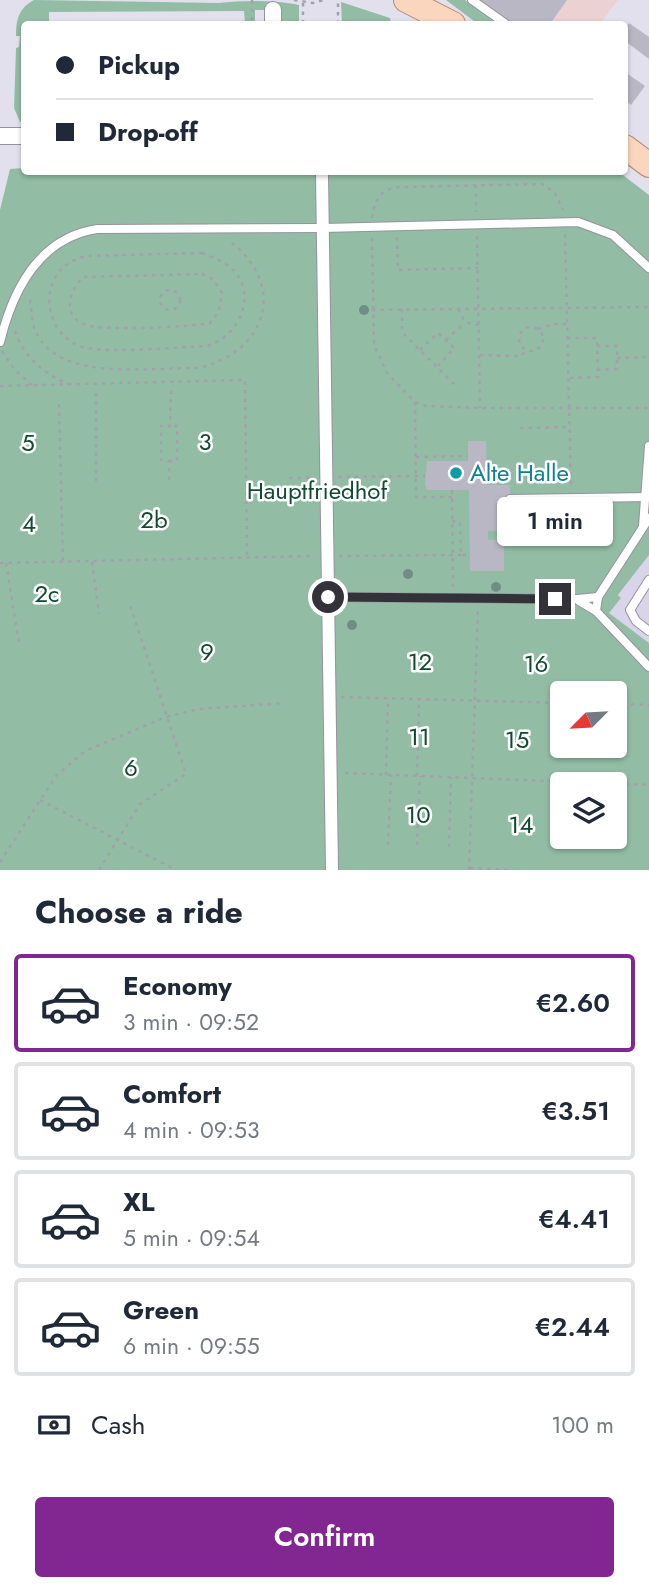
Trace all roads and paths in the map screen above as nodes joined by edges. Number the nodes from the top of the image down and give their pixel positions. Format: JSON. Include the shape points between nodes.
{"nodes":[{"id":1,"x":251,"y":0,"type":"edge"},
{"id":2,"x":294,"y":0,"type":"edge"},
{"id":3,"x":324,"y":0,"type":"edge"},
{"id":4,"x":338,"y":0,"type":"edge"},
{"id":5,"x":406,"y":0,"type":"edge"},
{"id":6,"x":472,"y":0,"type":"edge"},
{"id":7,"x":303,"y":3,"type":"junction"},
{"id":8,"x":252,"y":21,"type":"edge"},
{"id":9,"x":303,"y":21,"type":"edge"},
{"id":10,"x":338,"y":21,"type":"edge"},
{"id":11,"x":447,"y":21,"type":"edge"},
{"id":12,"x":502,"y":21,"type":"edge"},
{"id":13,"x":0,"y":136,"type":"edge"},
{"id":14,"x":21,"y":136,"type":"edge"},
{"id":15,"x":628,"y":149,"type":"edge"},
{"id":16,"x":649,"y":166,"type":"edge"},
{"id":17,"x":322,"y":175,"type":"edge"},
{"id":18,"x":476,"y":185,"type":"junction"},
{"id":19,"x":372,"y":216,"type":"dead end"},
{"id":20,"x":564,"y":222,"type":"junction"},
{"id":21,"x":372,"y":224,"type":"junction"},
{"id":22,"x":477,"y":224,"type":"junction"},
{"id":23,"x":397,"y":226,"type":"junction"},
{"id":24,"x":323,"y":228,"type":"junction"},
{"id":25,"x":210,"y":229,"type":"junction"},
{"id":26,"x":96,"y":256,"type":"joint"},
{"id":27,"x":478,"y":268,"type":"junction"},
{"id":28,"x":649,"y":268,"type":"edge"},
{"id":29,"x":30,"y":300,"type":"dead end"},
{"id":30,"x":160,"y":301,"type":"joint"},
{"id":31,"x":649,"y":307,"type":"edge"},
{"id":32,"x":567,"y":308,"type":"junction"},
{"id":33,"x":401,"y":309,"type":"junction"},
{"id":34,"x":458,"y":309,"type":"junction"},
{"id":35,"x":479,"y":309,"type":"junction"},
{"id":36,"x":372,"y":310,"type":"junction"},
{"id":37,"x":8,"y":315,"type":"junction"},
{"id":38,"x":464,"y":322,"type":"junction"},
{"id":39,"x":567,"y":324,"type":"junction"},
{"id":40,"x":202,"y":325,"type":"joint"},
{"id":41,"x":478,"y":325,"type":"junction"},
{"id":42,"x":538,"y":329,"type":"junction"},
{"id":43,"x":567,"y":338,"type":"junction"},
{"id":44,"x":446,"y":340,"type":"junction"},
{"id":45,"x":0,"y":344,"type":"edge"},
{"id":46,"x":597,"y":346,"type":"junction"},
{"id":47,"x":527,"y":349,"type":"junction"},
{"id":48,"x":421,"y":350,"type":"junction"},
{"id":49,"x":479,"y":355,"type":"junction"},
{"id":50,"x":649,"y":357,"type":"edge"},
{"id":51,"x":617,"y":358,"type":"junction"},
{"id":52,"x":438,"y":367,"type":"junction"},
{"id":53,"x":598,"y":370,"type":"junction"},
{"id":54,"x":569,"y":378,"type":"junction"},
{"id":55,"x":70,"y":385,"type":"junction"},
{"id":56,"x":0,"y":386,"type":"edge"},
{"id":57,"x":32,"y":386,"type":"junction"},
{"id":58,"x":458,"y":388,"type":"dead end"},
{"id":59,"x":171,"y":391,"type":"dead end"},
{"id":60,"x":96,"y":393,"type":"dead end"},
{"id":61,"x":415,"y":402,"type":"junction"},
{"id":62,"x":59,"y":404,"type":"dead end"},
{"id":63,"x":480,"y":408,"type":"junction"},
{"id":64,"x":649,"y":408,"type":"edge"},
{"id":65,"x":569,"y":409,"type":"junction"},
{"id":66,"x":170,"y":426,"type":"junction"},
{"id":67,"x":570,"y":427,"type":"junction"},
{"id":68,"x":520,"y":428,"type":"dead end"},
{"id":69,"x":649,"y":446,"type":"edge"},
{"id":70,"x":468,"y":456,"type":"dead end"},
{"id":71,"x":416,"y":457,"type":"junction"},
{"id":72,"x":170,"y":461,"type":"junction"},
{"id":73,"x":425,"y":476,"type":"dead end"},
{"id":74,"x":416,"y":477,"type":"junction"},
{"id":75,"x":289,"y":478,"type":"dead end"},
{"id":76,"x":300,"y":478,"type":"dead end"},
{"id":77,"x":326,"y":478,"type":"junction"},
{"id":78,"x":169,"y":480,"type":"dead end"},
{"id":79,"x":96,"y":481,"type":"dead end"},
{"id":80,"x":452,"y":490,"type":"dead end"},
{"id":81,"x":452,"y":497,"type":"junction"},
{"id":82,"x":647,"y":497,"type":"edge"},
{"id":83,"x":572,"y":498,"type":"junction"},
{"id":84,"x":510,"y":499,"type":"dead end"},
{"id":85,"x":452,"y":521,"type":"junction"},
{"id":86,"x":646,"y":522,"type":"edge"},
{"id":87,"x":453,"y":555,"type":"junction"},
{"id":88,"x":461,"y":555,"type":"junction"},
{"id":89,"x":470,"y":555,"type":"dead end"},
{"id":90,"x":328,"y":556,"type":"junction"},
{"id":91,"x":247,"y":557,"type":"junction"},
{"id":92,"x":92,"y":561,"type":"junction"},
{"id":93,"x":63,"y":562,"type":"junction"},
{"id":94,"x":0,"y":563,"type":"edge"},
{"id":95,"x":6,"y":563,"type":"junction"},
{"id":96,"x":649,"y":580,"type":"edge"},
{"id":97,"x":328,"y":597,"type":"junction"},
{"id":98,"x":598,"y":597,"type":"junction"},
{"id":99,"x":453,"y":598,"type":"junction"},
{"id":100,"x":478,"y":599,"type":"junction"},
{"id":101,"x":577,"y":599,"type":"junction"},
{"id":102,"x":130,"y":605,"type":"dead end"},
{"id":103,"x":596,"y":611,"type":"junction"},
{"id":104,"x":99,"y":614,"type":"dead end"},
{"id":105,"x":649,"y":631,"type":"edge"},
{"id":106,"x":19,"y":643,"type":"dead end"},
{"id":107,"x":649,"y":667,"type":"edge"},
{"id":108,"x":330,"y":697,"type":"junction"},
{"id":109,"x":388,"y":698,"type":"junction"},
{"id":110,"x":419,"y":699,"type":"junction"},
{"id":111,"x":477,"y":701,"type":"junction"},
{"id":112,"x":284,"y":703,"type":"dead end"},
{"id":113,"x":550,"y":703,"type":"edge"},
{"id":114,"x":627,"y":704,"type":"edge"},
{"id":115,"x":649,"y":705,"type":"edge"},
{"id":116,"x":166,"y":717,"type":"junction"},
{"id":117,"x":331,"y":772,"type":"junction"},
{"id":118,"x":386,"y":775,"type":"junction"},
{"id":119,"x":391,"y":775,"type":"junction"},
{"id":120,"x":419,"y":776,"type":"junction"},
{"id":121,"x":451,"y":777,"type":"junction"},
{"id":122,"x":474,"y":778,"type":"junction"},
{"id":123,"x":649,"y":785,"type":"edge"},
{"id":124,"x":40,"y":800,"type":"junction"},
{"id":125,"x":118,"y":840,"type":"junction"},
{"id":126,"x":388,"y":845,"type":"dead end"},
{"id":127,"x":417,"y":845,"type":"dead end"},
{"id":128,"x":449,"y":847,"type":"dead end"},
{"id":129,"x":0,"y":862,"type":"edge"},
{"id":130,"x":470,"y":869,"type":"edge"},
{"id":131,"x":99,"y":870,"type":"edge"},
{"id":132,"x":176,"y":870,"type":"edge"},
{"id":133,"x":332,"y":870,"type":"edge"},
{"id":134,"x":513,"y":870,"type":"edge"}],
"edges":[{"from":1,"to":8,"type":"path"},
{"from":2,"to":7,"type":"path"},
{"from":3,"to":7,"type":"path"},
{"from":4,"to":10,"type":"path"},
{"from":5,"to":11,"type":"main road"},
{"from":6,"to":12,"type":"lane"},
{"from":7,"to":9,"type":"path"},
{"from":13,"to":14,"type":"street"},
{"from":15,"to":16,"type":"main road"},
{"from":17,"to":24,"type":"street"},
{"from":18,"to":19,"type":"path","via":[[392,188],[379,195]]},
{"from":18,"to":20,"type":"path","via":[[542,184],[560,201]]},
{"from":18,"to":22,"type":"path"},
{"from":20,"to":22,"type":"lane"},
{"from":20,"to":28,"type":"lane","via":[[603,229]]},
{"from":20,"to":32,"type":"path"},
{"from":21,"to":23,"type":"lane"},
{"from":21,"to":24,"type":"lane"},
{"from":21,"to":36,"type":"path"},
{"from":22,"to":23,"type":"lane"},
{"from":22,"to":27,"type":"path"},
{"from":23,"to":27,"type":"path","via":[[398,270]]},
{"from":24,"to":25,"type":"lane"},
{"from":24,"to":77,"type":"street"},
{"from":25,"to":29,"type":"path","via":[[251,261],[262,284],[263,299],[252,338],[236,354],[216,364],[198,368],[75,366],[42,342],[35,331]]},
{"from":25,"to":37,"type":"lane","via":[[97,229],[68,236],[41,254]]},
{"from":26,"to":26,"type":"path","via":[[64,265],[52,281],[50,313],[60,331],[75,344],[86,348],[206,346],[226,337],[239,322],[244,300],[239,278],[216,259],[202,253]]},
{"from":27,"to":35,"type":"path"},
{"from":30,"to":30,"type":"path","via":[[172,310],[180,298],[168,290]]},
{"from":31,"to":32,"type":"path"},
{"from":32,"to":35,"type":"path"},
{"from":32,"to":39,"type":"path"},
{"from":33,"to":34,"type":"path"},
{"from":33,"to":36,"type":"path"},
{"from":33,"to":48,"type":"path","via":[[402,331]]},
{"from":34,"to":35,"type":"path"},
{"from":34,"to":38,"type":"path"},
{"from":35,"to":41,"type":"path"},
{"from":36,"to":61,"type":"path","via":[[378,359]]},
{"from":37,"to":45,"type":"lane"},
{"from":37,"to":55,"type":"path","via":[[19,342],[39,368]]},
{"from":38,"to":41,"type":"path"},
{"from":38,"to":44,"type":"path"},
{"from":39,"to":42,"type":"path"},
{"from":39,"to":43,"type":"path"},
{"from":40,"to":40,"type":"path","via":[[86,325],[71,311],[69,299],[83,277],[202,274],[219,285],[222,300],[216,318]]},
{"from":41,"to":49,"type":"path"},
{"from":42,"to":47,"type":"path","via":[[542,342],[534,350]]},
{"from":42,"to":47,"type":"path","via":[[521,333],[521,344]]},
{"from":43,"to":46,"type":"path","via":[[597,338]]},
{"from":43,"to":54,"type":"path"},
{"from":44,"to":48,"type":"path","via":[[438,333]]},
{"from":44,"to":52,"type":"path","via":[[454,348]]},
{"from":45,"to":57,"type":"path","via":[[14,369]]},
{"from":46,"to":51,"type":"path","via":[[617,346]]},
{"from":46,"to":53,"type":"path"},
{"from":47,"to":49,"type":"path","via":[[521,356]]},
{"from":48,"to":52,"type":"path"},
{"from":49,"to":63,"type":"path"},
{"from":50,"to":51,"type":"path"},
{"from":51,"to":53,"type":"path","via":[[617,369]]},
{"from":52,"to":58,"type":"path"},
{"from":53,"to":54,"type":"path","via":[[598,377]]},
{"from":54,"to":65,"type":"path"},
{"from":55,"to":57,"type":"path"},
{"from":55,"to":91,"type":"path","via":[[245,380]]},
{"from":56,"to":57,"type":"path"},
{"from":59,"to":66,"type":"path"},
{"from":60,"to":79,"type":"path"},
{"from":61,"to":63,"type":"path"},
{"from":61,"to":71,"type":"path"},
{"from":62,"to":93,"type":"path"},
{"from":63,"to":65,"type":"path"},
{"from":64,"to":65,"type":"path"},
{"from":65,"to":67,"type":"path"},
{"from":66,"to":72,"type":"path","via":[[177,426],[177,461]]},
{"from":66,"to":72,"type":"path","via":[[162,426],[161,460]]},
{"from":67,"to":68,"type":"path"},
{"from":67,"to":83,"type":"path"},
{"from":69,"to":82,"type":"lane"},
{"from":70,"to":71,"type":"path"},
{"from":71,"to":74,"type":"path"},
{"from":72,"to":78,"type":"path"},
{"from":73,"to":74,"type":"path"},
{"from":74,"to":77,"type":"path"},
{"from":74,"to":81,"type":"path","via":[[416,497]]},
{"from":75,"to":76,"type":"path"},
{"from":77,"to":90,"type":"street"},
{"from":80,"to":81,"type":"path"},
{"from":81,"to":85,"type":"path"},
{"from":82,"to":83,"type":"lane"},
{"from":82,"to":86,"type":"lane"},
{"from":83,"to":84,"type":"lane"},
{"from":85,"to":87,"type":"path"},
{"from":85,"to":88,"type":"path","via":[[460,522]]},
{"from":86,"to":98,"type":"lane"},
{"from":87,"to":88,"type":"path"},
{"from":87,"to":90,"type":"path"},
{"from":87,"to":99,"type":"path"},
{"from":88,"to":89,"type":"path"},
{"from":90,"to":91,"type":"path"},
{"from":90,"to":97,"type":"street"},
{"from":91,"to":92,"type":"path"},
{"from":92,"to":93,"type":"path"},
{"from":92,"to":104,"type":"path"},
{"from":93,"to":95,"type":"path"},
{"from":94,"to":95,"type":"path"},
{"from":95,"to":106,"type":"path"},
{"from":96,"to":105,"type":"lane","via":[[630,610]]},
{"from":97,"to":99,"type":"lane"},
{"from":97,"to":108,"type":"street"},
{"from":98,"to":101,"type":"lane"},
{"from":98,"to":103,"type":"lane"},
{"from":99,"to":100,"type":"lane"},
{"from":100,"to":101,"type":"lane"},
{"from":100,"to":111,"type":"path"},
{"from":101,"to":103,"type":"lane"},
{"from":102,"to":116,"type":"path"},
{"from":103,"to":107,"type":"lane"},
{"from":108,"to":109,"type":"path"},
{"from":108,"to":117,"type":"street"},
{"from":109,"to":110,"type":"path"},
{"from":109,"to":118,"type":"path"},
{"from":110,"to":111,"type":"path"},
{"from":110,"to":120,"type":"path"},
{"from":111,"to":113,"type":"path"},
{"from":111,"to":122,"type":"path"},
{"from":112,"to":116,"type":"path","via":[[199,709]]},
{"from":114,"to":115,"type":"path"},
{"from":116,"to":124,"type":"path","via":[[70,761]]},
{"from":116,"to":125,"type":"path","via":[[186,774],[140,804]]},
{"from":117,"to":118,"type":"path"},
{"from":117,"to":133,"type":"street"},
{"from":118,"to":119,"type":"path"},
{"from":119,"to":120,"type":"path"},
{"from":119,"to":126,"type":"path"},
{"from":120,"to":121,"type":"path"},
{"from":120,"to":127,"type":"path"},
{"from":121,"to":122,"type":"path"},
{"from":121,"to":128,"type":"path"},
{"from":122,"to":123,"type":"path"},
{"from":122,"to":130,"type":"path"},
{"from":124,"to":125,"type":"path"},
{"from":124,"to":129,"type":"path"},
{"from":125,"to":131,"type":"path"},
{"from":125,"to":132,"type":"path"},
{"from":130,"to":134,"type":"path"}]}
